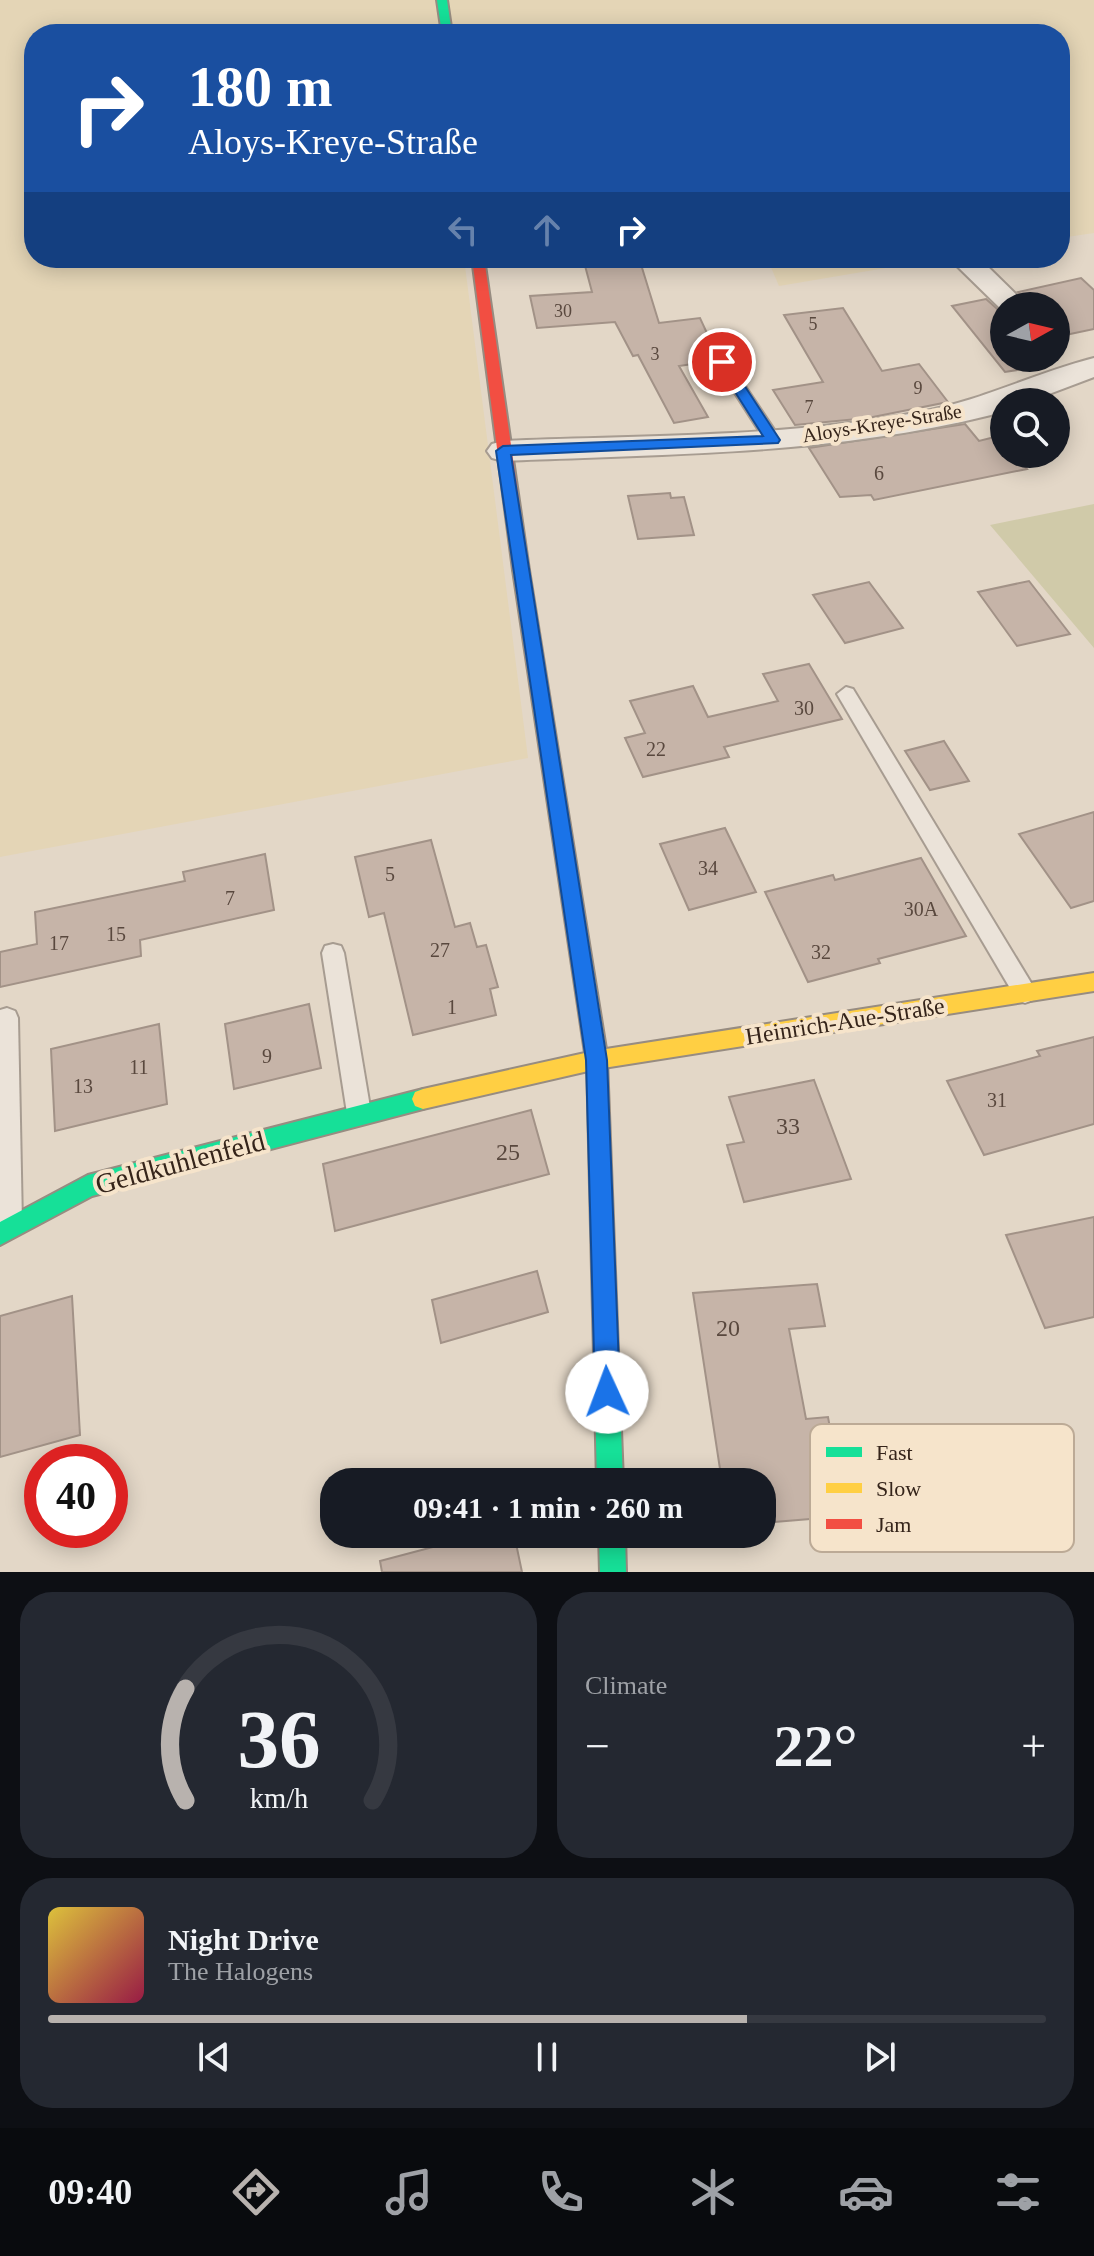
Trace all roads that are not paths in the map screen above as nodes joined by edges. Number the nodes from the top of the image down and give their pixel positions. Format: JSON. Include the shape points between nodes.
{"nodes":[{"id":1,"x":442,"y":0,"type":"edge"},
{"id":2,"x":446,"y":24,"type":"edge"},
{"id":3,"x":479,"y":268,"type":"edge"},
{"id":4,"x":973,"y":268,"type":"edge"},
{"id":5,"x":999,"y":292,"type":"edge"},
{"id":6,"x":1070,"y":357,"type":"edge"},
{"id":7,"x":722,"y":362,"type":"dead end"},
{"id":8,"x":1088,"y":369,"type":"edge"},
{"id":9,"x":773,"y":440,"type":"junction"},
{"id":10,"x":503,"y":451,"type":"junction"},
{"id":11,"x":846,"y":694,"type":"dead end"},
{"id":12,"x":333,"y":953,"type":"dead end"},
{"id":13,"x":1094,"y":982,"type":"edge"},
{"id":14,"x":1025,"y":993,"type":"junction"},
{"id":15,"x":7,"y":1018,"type":"dead end"},
{"id":16,"x":597,"y":1060,"type":"junction"},
{"id":17,"x":359,"y":1113,"type":"junction"},
{"id":18,"x":4,"y":1233,"type":"edge"},
{"id":19,"x":610,"y":1468,"type":"edge"},
{"id":20,"x":612,"y":1548,"type":"edge"},
{"id":21,"x":613,"y":1572,"type":"edge"}],
"edges":[{"from":1,"to":2,"type":"street"},
{"from":3,"to":10,"type":"street"},
{"from":4,"to":5,"type":"street"},
{"from":6,"to":8,"type":"street","name":"Aloys-Kreye-Straße"},
{"from":7,"to":9,"type":"lane","name":"Aloys-Kreye-Straße"},
{"from":8,"to":9,"type":"street","name":"Aloys-Kreye-Straße","via":[[980,408],[877,428]]},
{"from":9,"to":10,"type":"street","name":"Aloys-Kreye-Straße"},
{"from":10,"to":16,"type":"street"},
{"from":11,"to":14,"type":"lane"},
{"from":12,"to":17,"type":"lane"},
{"from":13,"to":14,"type":"street","name":"Heinrich-Aue-Straße"},
{"from":14,"to":16,"type":"street","name":"Heinrich-Aue-Straße"},
{"from":15,"to":18,"type":"lane","name":"Geldkuhlenfeld"},
{"from":16,"to":17,"type":"street","name":"Geldkuhlenfeld"},
{"from":16,"to":19,"type":"street"},
{"from":17,"to":18,"type":"street","name":"Geldkuhlenfeld","via":[[88,1186]]},
{"from":20,"to":21,"type":"street"}]}
